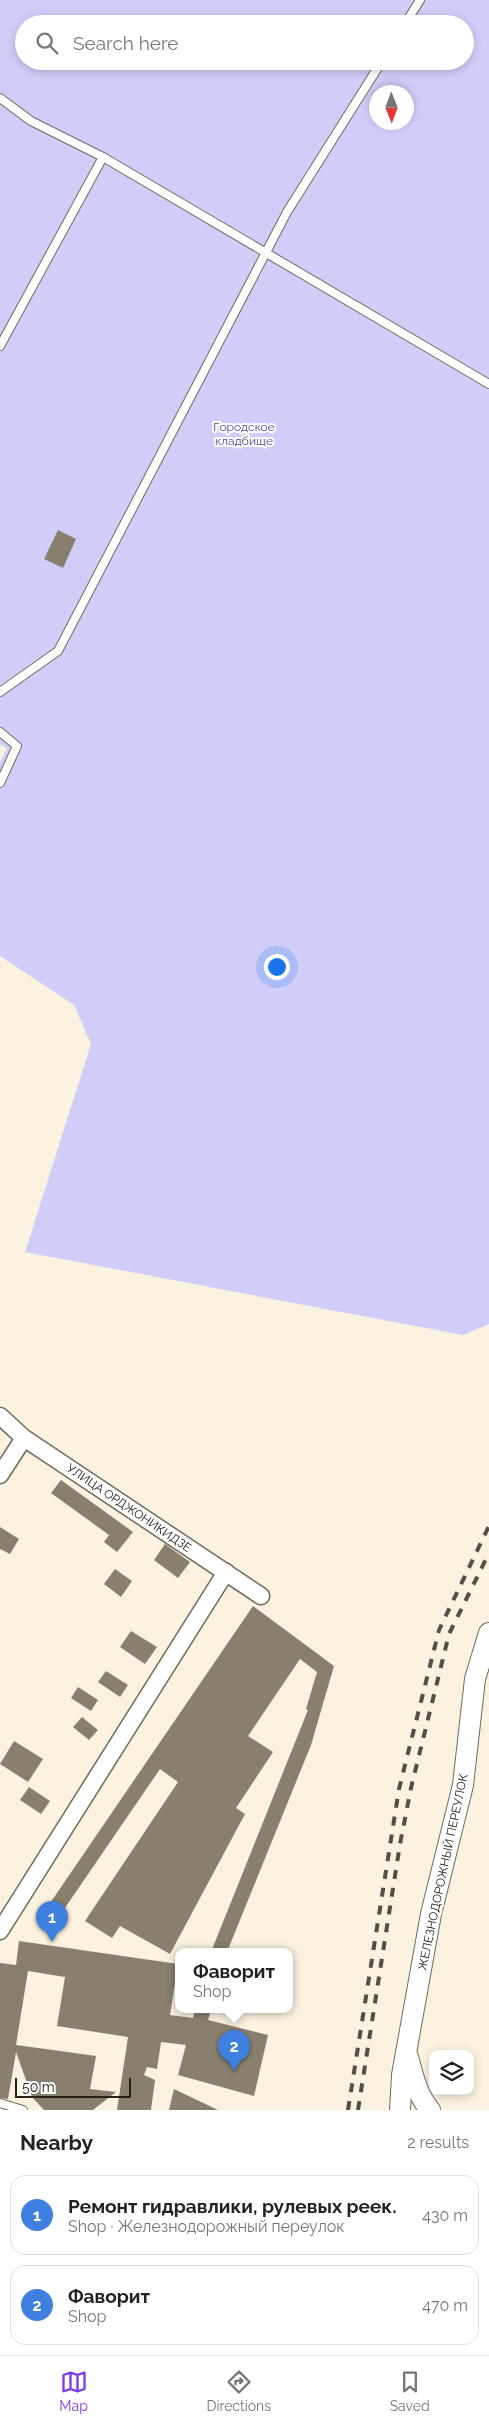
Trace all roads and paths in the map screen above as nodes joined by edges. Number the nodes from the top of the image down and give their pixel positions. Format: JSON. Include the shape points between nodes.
{"nodes":[{"id":1,"x":420,"y":0,"type":"edge"},
{"id":2,"x":411,"y":15,"type":"edge"},
{"id":3,"x":376,"y":70,"type":"edge"},
{"id":4,"x":0,"y":98,"type":"edge"},
{"id":5,"x":103,"y":157,"type":"junction"},
{"id":6,"x":266,"y":254,"type":"junction"},
{"id":7,"x":0,"y":346,"type":"edge"},
{"id":8,"x":489,"y":384,"type":"edge"},
{"id":9,"x":0,"y":692,"type":"edge"},
{"id":10,"x":0,"y":732,"type":"edge"},
{"id":11,"x":0,"y":783,"type":"edge"},
{"id":12,"x":0,"y":1416,"type":"edge"},
{"id":13,"x":24,"y":1438,"type":"junction"},
{"id":14,"x":0,"y":1475,"type":"edge"},
{"id":15,"x":226,"y":1572,"type":"junction"},
{"id":16,"x":261,"y":1596,"type":"dead end"},
{"id":17,"x":489,"y":1633,"type":"edge"},
{"id":18,"x":0,"y":1930,"type":"edge"},
{"id":19,"x":407,"y":2052,"type":"junction"},
{"id":20,"x":0,"y":2103,"type":"edge"},
{"id":21,"x":23,"y":2110,"type":"edge"},
{"id":22,"x":400,"y":2110,"type":"edge"},
{"id":23,"x":430,"y":2110,"type":"edge"}],
"edges":[{"from":1,"to":2,"type":"lane"},
{"from":3,"to":6,"type":"lane","via":[[287,212]]},
{"from":4,"to":5,"type":"lane","via":[[31,121]]},
{"from":5,"to":6,"type":"lane"},
{"from":5,"to":7,"type":"lane"},
{"from":6,"to":8,"type":"lane"},
{"from":6,"to":9,"type":"lane","via":[[58,651]]},
{"from":10,"to":11,"type":"lane","via":[[17,746]]},
{"from":12,"to":13,"type":"street","name":"УЛИЦА ОРДЖОНИКИДЗЕ"},
{"from":13,"to":14,"type":"street"},
{"from":13,"to":15,"type":"street","name":"УЛИЦА ОРДЖОНИКИДЗЕ"},
{"from":15,"to":16,"type":"street","name":"УЛИЦА ОРДЖОНИКИДЗЕ"},
{"from":15,"to":18,"type":"street"},
{"from":17,"to":19,"type":"street","name":"ЖЕЛЕЗНОДОРОЖНЫЙ ПЕРЕУЛОК","via":[[475,1679],[463,1785],[431,1914]]},
{"from":19,"to":22,"type":"street","name":"ЖЕЛЕЗНОДОРОЖНЫЙ ПЕРЕУЛОК"},
{"from":19,"to":23,"type":"street","via":[[424,2104]]},
{"from":20,"to":21,"type":"lane"}]}
